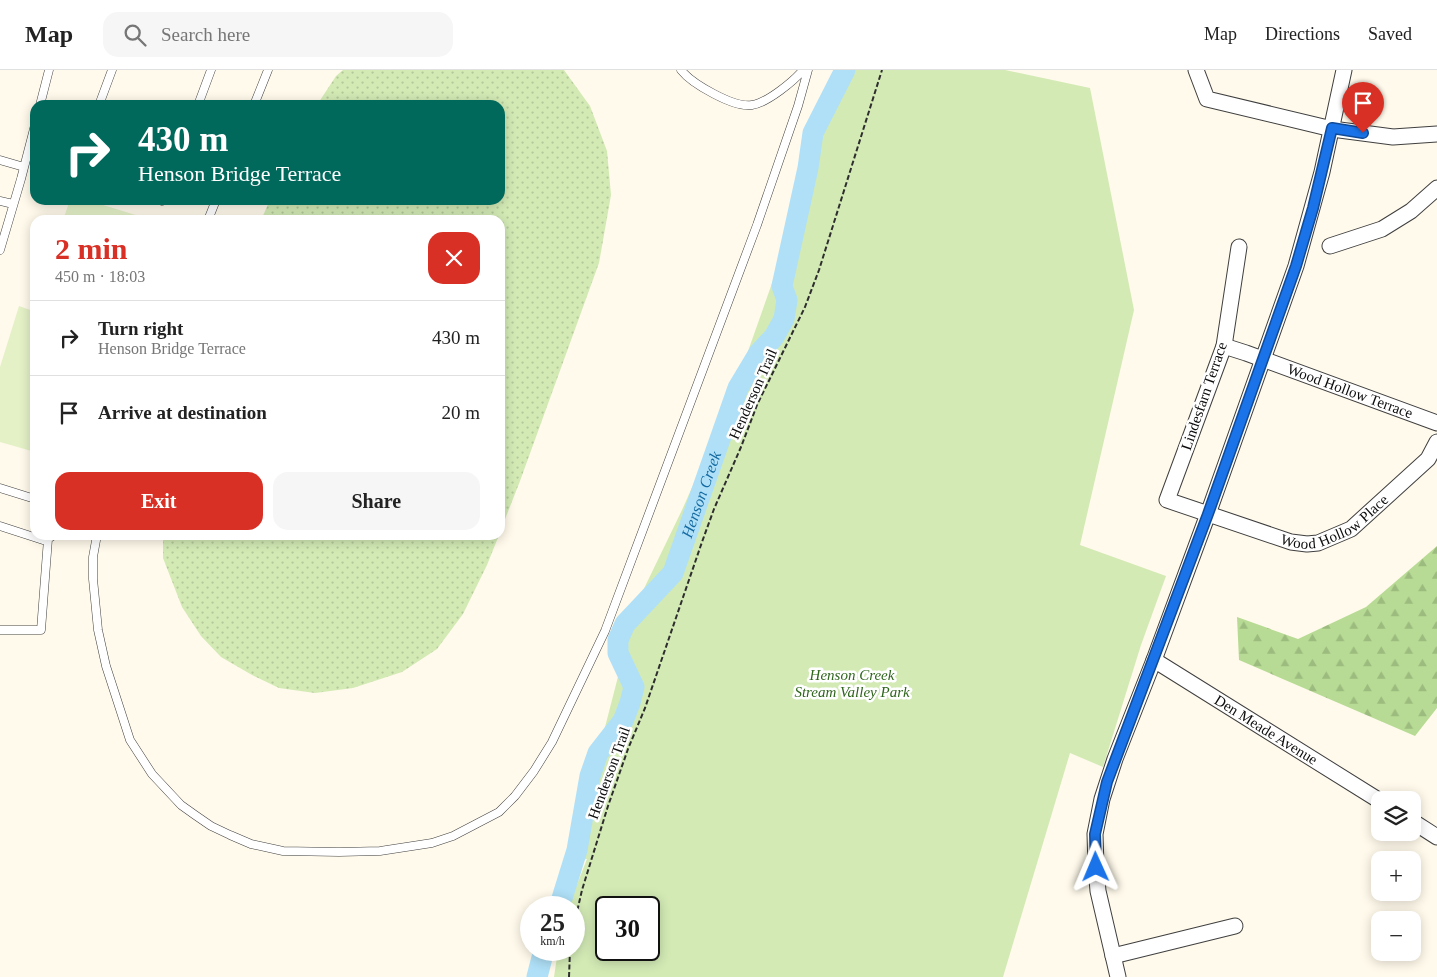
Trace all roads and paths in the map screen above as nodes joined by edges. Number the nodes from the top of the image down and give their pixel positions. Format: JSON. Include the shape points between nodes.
{"nodes":[{"id":1,"x":49,"y":70,"type":"edge"},
{"id":2,"x":112,"y":70,"type":"edge"},
{"id":3,"x":211,"y":70,"type":"edge"},
{"id":4,"x":268,"y":70,"type":"edge"},
{"id":5,"x":681,"y":70,"type":"edge"},
{"id":6,"x":803,"y":70,"type":"edge"},
{"id":7,"x":808,"y":70,"type":"edge"},
{"id":8,"x":882,"y":70,"type":"edge"},
{"id":9,"x":1196,"y":70,"type":"edge"},
{"id":10,"x":1344,"y":70,"type":"edge"},
{"id":11,"x":41,"y":100,"type":"edge"},
{"id":12,"x":101,"y":100,"type":"edge"},
{"id":13,"x":200,"y":100,"type":"edge"},
{"id":14,"x":256,"y":100,"type":"edge"},
{"id":15,"x":1332,"y":128,"type":"junction"},
{"id":16,"x":1437,"y":135,"type":"edge"},
{"id":17,"x":30,"y":154,"type":"edge"},
{"id":18,"x":0,"y":160,"type":"edge"},
{"id":19,"x":24,"y":167,"type":"junction"},
{"id":20,"x":1437,"y":188,"type":"edge"},
{"id":21,"x":0,"y":200,"type":"edge"},
{"id":22,"x":13,"y":204,"type":"junction"},
{"id":23,"x":3,"y":227,"type":"edge"},
{"id":24,"x":1330,"y":246,"type":"dead end"},
{"id":25,"x":1239,"y":247,"type":"dead end"},
{"id":26,"x":0,"y":250,"type":"edge"},
{"id":27,"x":1224,"y":346,"type":"junction"},
{"id":28,"x":1262,"y":359,"type":"junction"},
{"id":29,"x":1437,"y":423,"type":"edge"},
{"id":30,"x":1437,"y":442,"type":"edge"},
{"id":31,"x":0,"y":488,"type":"edge"},
{"id":32,"x":30,"y":497,"type":"edge"},
{"id":33,"x":1208,"y":514,"type":"junction"},
{"id":34,"x":0,"y":526,"type":"edge"},
{"id":35,"x":30,"y":536,"type":"edge"},
{"id":36,"x":51,"y":540,"type":"edge"},
{"id":37,"x":96,"y":540,"type":"edge"},
{"id":38,"x":0,"y":630,"type":"edge"},
{"id":39,"x":1154,"y":660,"type":"junction"},
{"id":40,"x":1371,"y":795,"type":"edge"},
{"id":41,"x":1421,"y":827,"type":"edge"},
{"id":42,"x":1437,"y":837,"type":"edge"},
{"id":43,"x":581,"y":896,"type":"edge"},
{"id":44,"x":1235,"y":926,"type":"dead end"},
{"id":45,"x":1113,"y":956,"type":"junction"},
{"id":46,"x":570,"y":961,"type":"edge"},
{"id":47,"x":569,"y":977,"type":"edge"},
{"id":48,"x":1118,"y":977,"type":"edge"}],
"edges":[{"from":1,"to":11,"type":"lane"},
{"from":2,"to":12,"type":"lane"},
{"from":3,"to":13,"type":"lane"},
{"from":4,"to":14,"type":"lane"},
{"from":5,"to":6,"type":"lane","via":[[698,85],[726,100],[752,105],[766,100]]},
{"from":7,"to":37,"type":"lane","via":[[757,225],[605,631],[552,742],[534,771],[499,812],[432,843],[356,852],[283,851],[251,844],[195,815],[152,774],[130,740],[98,630],[93,579]]},
{"from":8,"to":43,"type":"path","name":"Henderson Trail","via":[[819,270],[714,509],[608,806]]},
{"from":9,"to":15,"type":"street","via":[[1207,99]]},
{"from":10,"to":15,"type":"street"},
{"from":15,"to":16,"type":"street","via":[[1393,137]]},
{"from":15,"to":28,"type":"street","via":[[1296,266]]},
{"from":17,"to":19,"type":"lane"},
{"from":18,"to":19,"type":"lane"},
{"from":19,"to":22,"type":"lane"},
{"from":20,"to":24,"type":"street","via":[[1411,212],[1382,229]]},
{"from":21,"to":22,"type":"lane"},
{"from":22,"to":23,"type":"lane"},
{"from":23,"to":26,"type":"lane"},
{"from":25,"to":27,"type":"street","name":"Lindesfarn Terrace"},
{"from":27,"to":28,"type":"street","name":"Wood Hollow Terrace"},
{"from":27,"to":33,"type":"street","name":"Lindesfarn Terrace","via":[[1167,500]]},
{"from":28,"to":29,"type":"street","name":"Wood Hollow Terrace"},
{"from":28,"to":33,"type":"street"},
{"from":30,"to":33,"type":"street","name":"Wood Hollow Place","via":[[1428,459],[1352,529],[1318,543],[1291,542]]},
{"from":31,"to":32,"type":"lane"},
{"from":33,"to":39,"type":"street"},
{"from":34,"to":35,"type":"lane"},
{"from":36,"to":38,"type":"lane","via":[[41,630]]},
{"from":39,"to":40,"type":"street","name":"Den Meade Avenue"},
{"from":39,"to":45,"type":"street","via":[[1107,782],[1095,834],[1098,892]]},
{"from":41,"to":42,"type":"street"},
{"from":44,"to":45,"type":"street"},
{"from":45,"to":48,"type":"street"},
{"from":46,"to":47,"type":"path"}]}
